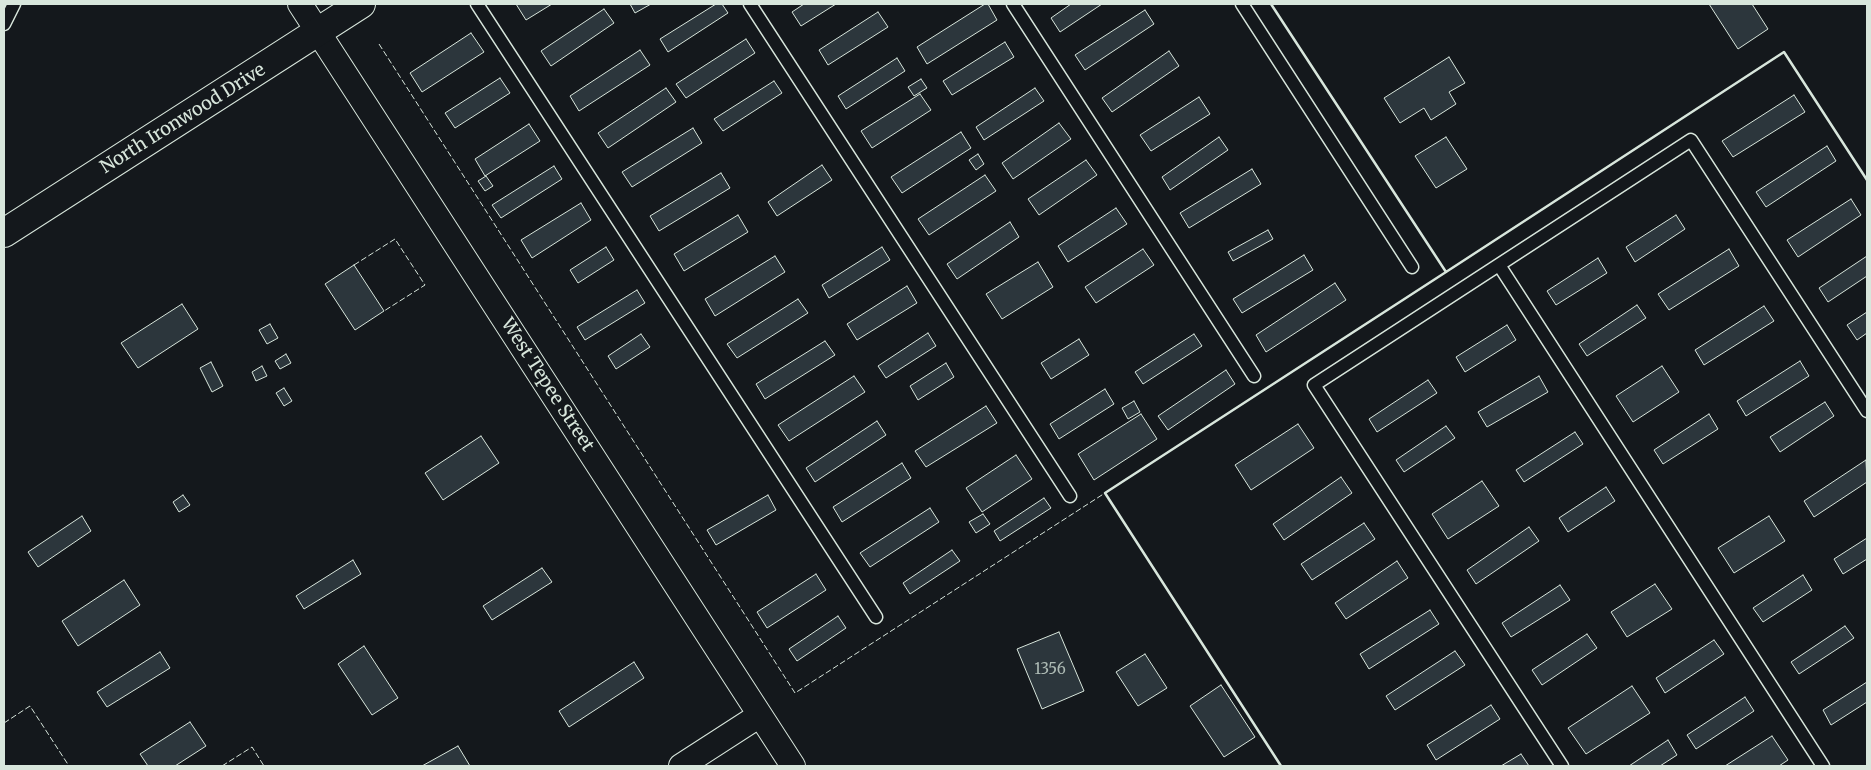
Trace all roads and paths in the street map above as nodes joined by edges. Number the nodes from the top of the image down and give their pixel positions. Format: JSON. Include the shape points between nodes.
{"nodes":[{"id":1,"x":14,"y":4,"type":"edge"},
{"id":2,"x":300,"y":4,"type":"edge"},
{"id":3,"x":361,"y":4,"type":"edge"},
{"id":4,"x":477,"y":4,"type":"edge"},
{"id":5,"x":750,"y":4,"type":"edge"},
{"id":6,"x":1013,"y":4,"type":"edge"},
{"id":7,"x":1242,"y":4,"type":"edge"},
{"id":8,"x":4,"y":24,"type":"edge"},
{"id":9,"x":319,"y":32,"type":"junction"},
{"id":10,"x":4,"y":233,"type":"edge"},
{"id":11,"x":1499,"y":265,"type":"junction"},
{"id":12,"x":1412,"y":267,"type":"dead end"},
{"id":13,"x":1254,"y":376,"type":"dead end"},
{"id":14,"x":1867,"y":411,"type":"edge"},
{"id":15,"x":1070,"y":496,"type":"dead end"},
{"id":16,"x":876,"y":617,"type":"dead end"},
{"id":17,"x":760,"y":715,"type":"junction"},
{"id":18,"x":681,"y":766,"type":"edge"},
{"id":19,"x":794,"y":766,"type":"edge"},
{"id":20,"x":1562,"y":766,"type":"edge"},
{"id":21,"x":1823,"y":766,"type":"edge"}],
"edges":[{"from":1,"to":8,"type":"lane"},
{"from":2,"to":9,"type":"street","name":"West Tepee Street"},
{"from":3,"to":9,"type":"street","name":"North Ironwood Drive"},
{"from":4,"to":16,"type":"lane"},
{"from":5,"to":15,"type":"lane"},
{"from":6,"to":13,"type":"lane"},
{"from":7,"to":12,"type":"lane"},
{"from":9,"to":10,"type":"street","name":"North Ironwood Drive"},
{"from":9,"to":17,"type":"street","name":"West Tepee Street"},
{"from":11,"to":14,"type":"lane","via":[[1691,140]]},
{"from":11,"to":20,"type":"lane","via":[[1314,384]]},
{"from":11,"to":21,"type":"lane"},
{"from":17,"to":18,"type":"street"},
{"from":17,"to":19,"type":"street","name":"West Tepee Street"}]}
